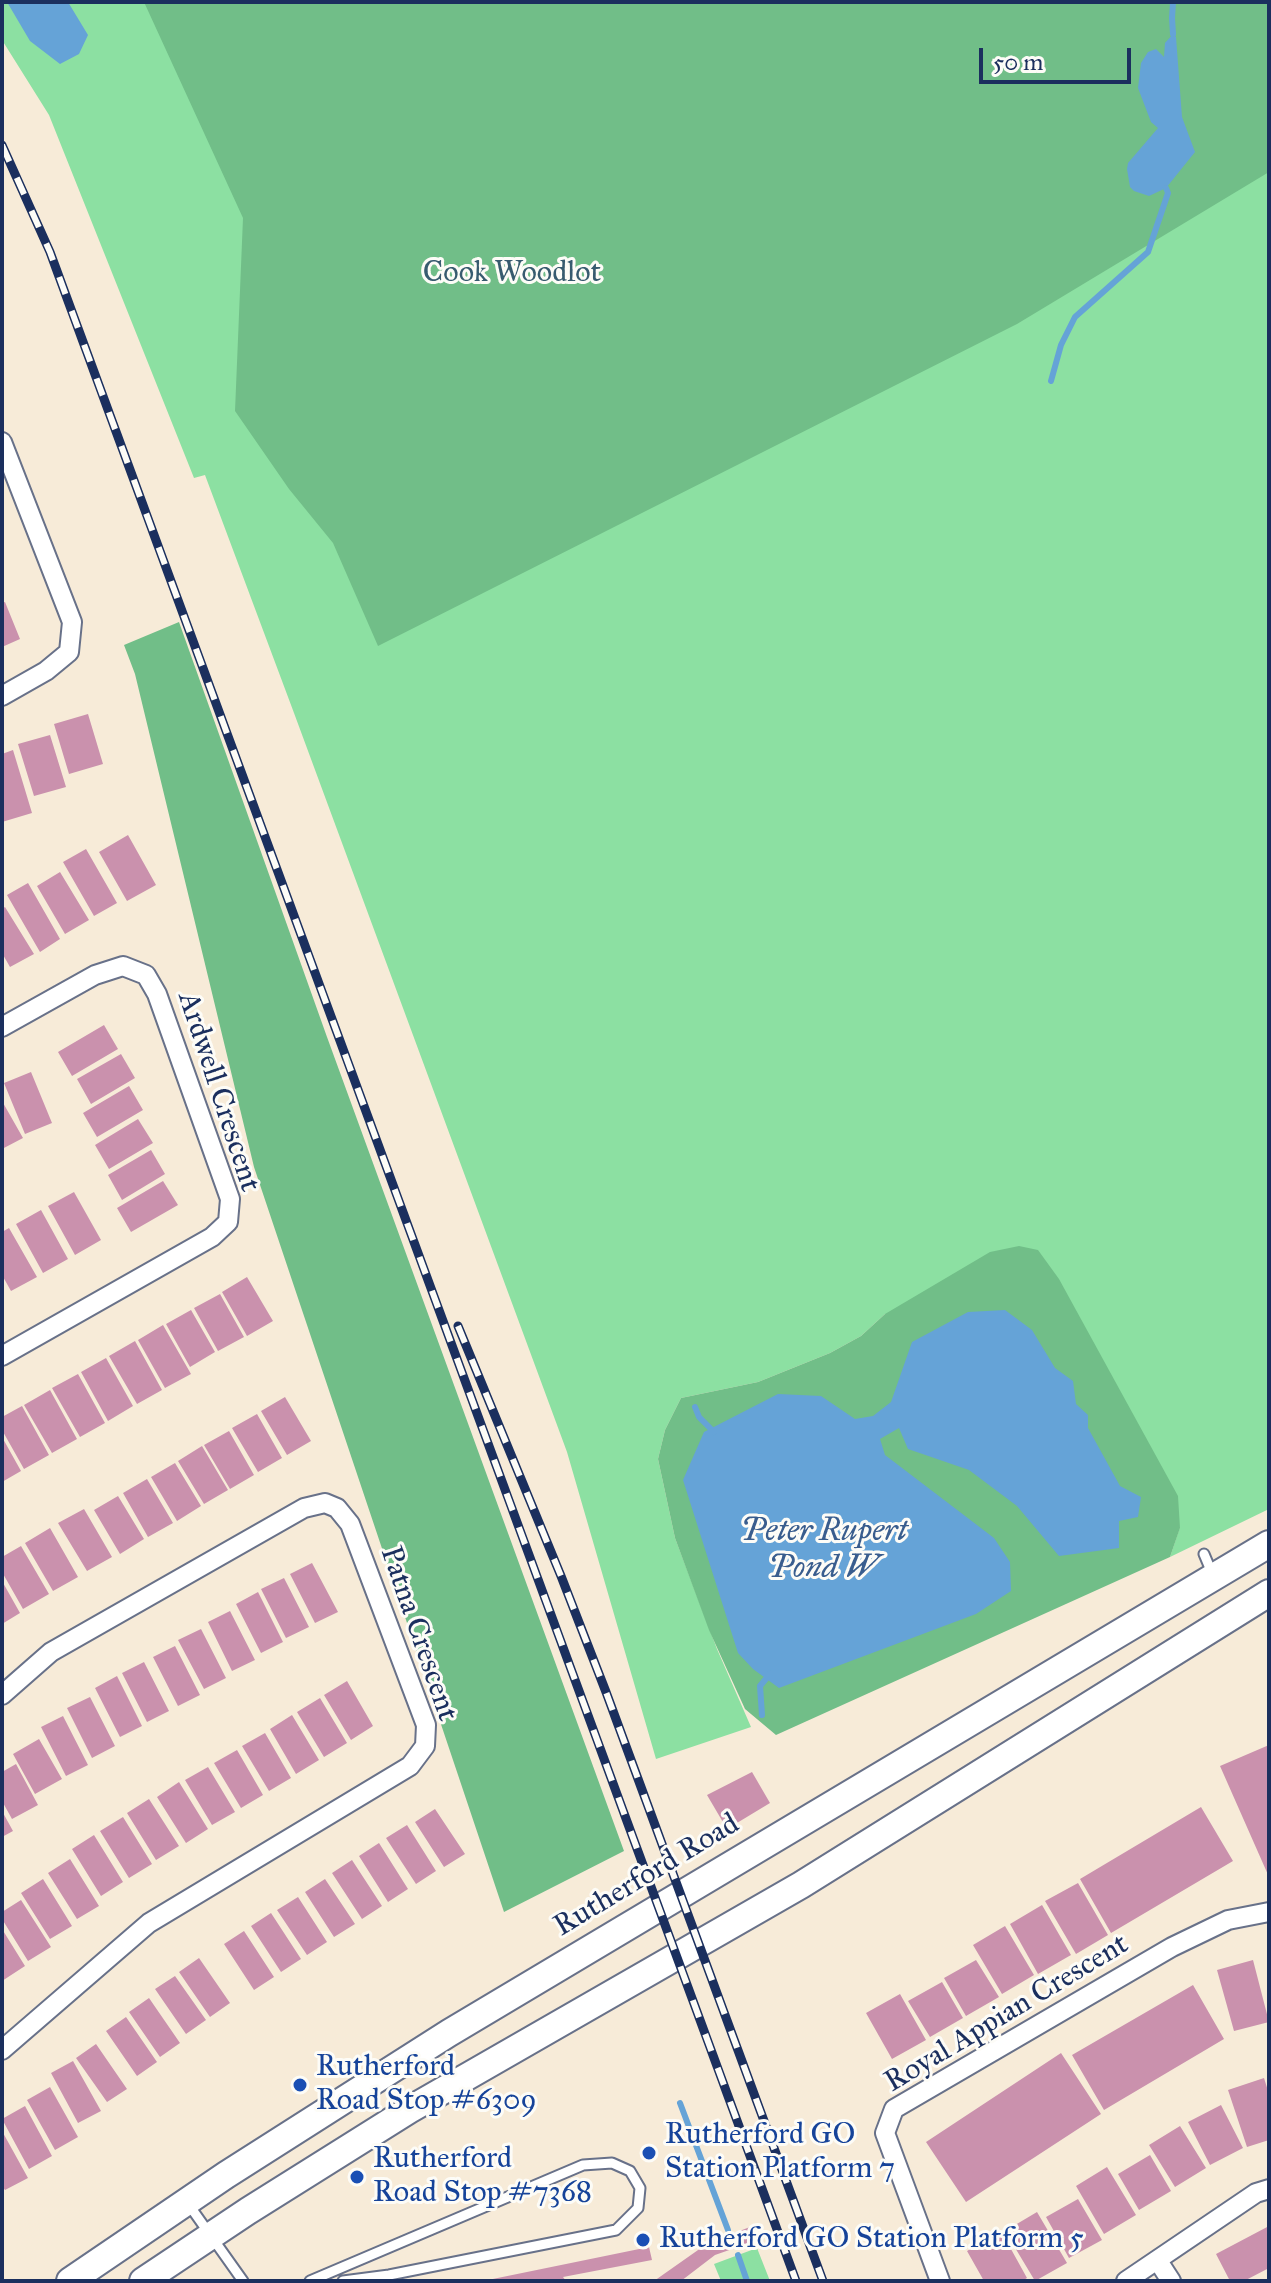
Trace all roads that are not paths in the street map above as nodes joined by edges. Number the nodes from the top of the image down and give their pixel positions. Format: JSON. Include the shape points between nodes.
{"nodes":[{"id":1,"x":2,"y":442,"type":"edge"},
{"id":2,"x":2,"y":696,"type":"edge"},
{"id":3,"x":2,"y":1027,"type":"edge"},
{"id":4,"x":2,"y":1356,"type":"edge"},
{"id":5,"x":1269,"y":1544,"type":"edge"},
{"id":6,"x":1269,"y":1593,"type":"edge"},
{"id":7,"x":2,"y":1695,"type":"edge"},
{"id":8,"x":1269,"y":1912,"type":"edge"},
{"id":9,"x":2,"y":2050,"type":"edge"},
{"id":10,"x":1269,"y":2189,"type":"edge"},
{"id":11,"x":187,"y":2202,"type":"junction"},
{"id":12,"x":211,"y":2236,"type":"junction"},
{"id":13,"x":1158,"y":2261,"type":"junction"},
{"id":14,"x":70,"y":2281,"type":"edge"},
{"id":15,"x":143,"y":2281,"type":"edge"},
{"id":16,"x":243,"y":2281,"type":"edge"},
{"id":17,"x":310,"y":2281,"type":"edge"},
{"id":18,"x":343,"y":2281,"type":"edge"},
{"id":19,"x":940,"y":2281,"type":"edge"},
{"id":20,"x":1126,"y":2281,"type":"edge"},
{"id":21,"x":1171,"y":2281,"type":"edge"}],
"edges":[{"from":1,"to":2,"type":"street","via":[[72,622],[69,652]]},
{"from":3,"to":4,"type":"street","name":"Ardwell Crescent","via":[[95,975],[123,966],[146,975],[230,1199],[228,1222],[212,1237]]},
{"from":5,"to":11,"type":"main road","name":"Rutherford Road","via":[[1209,1566]]},
{"from":6,"to":12,"type":"main road","via":[[801,1885],[409,2110]]},
{"from":7,"to":9,"type":"street","name":"Patna Crescent","via":[[51,1652],[304,1508],[325,1503],[350,1524],[426,1725],[425,1746],[410,1766],[149,1923]]},
{"from":8,"to":19,"type":"street","name":"Royal Appian Crescent","via":[[1228,1920],[1172,1947],[894,2109],[885,2133]]},
{"from":10,"to":13,"type":"street"},
{"from":11,"to":12,"type":"lane"},
{"from":11,"to":14,"type":"main road","name":"Rutherford Road"},
{"from":12,"to":15,"type":"main road"},
{"from":12,"to":16,"type":"lane"},
{"from":13,"to":20,"type":"street"},
{"from":13,"to":21,"type":"street"},
{"from":17,"to":18,"type":"lane","via":[[583,2165],[612,2163],[630,2171],[640,2188],[638,2208],[616,2230]]}]}
